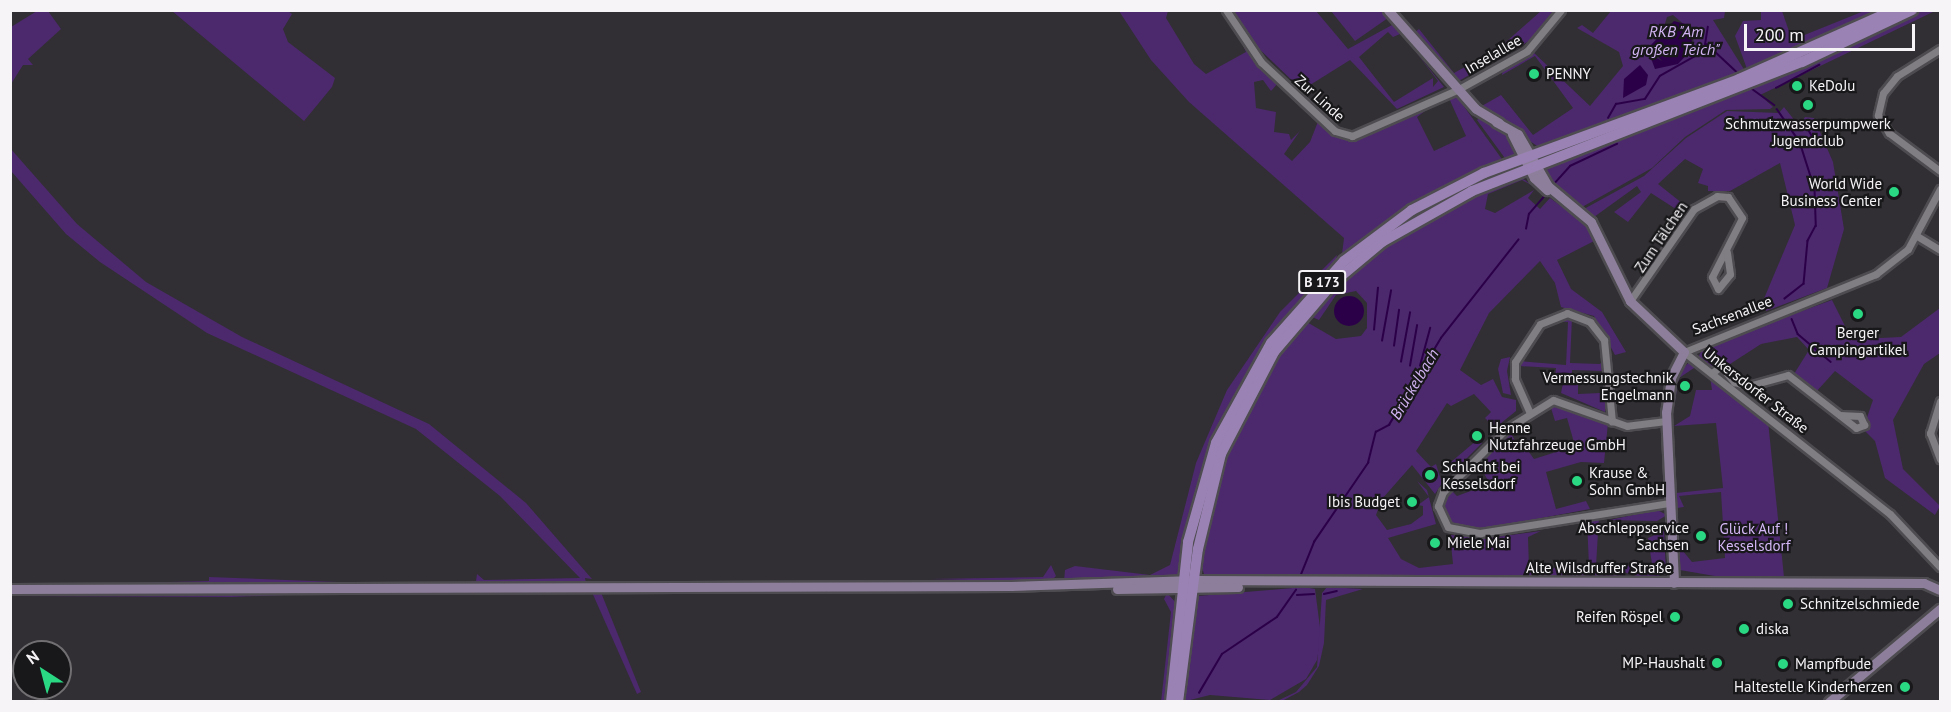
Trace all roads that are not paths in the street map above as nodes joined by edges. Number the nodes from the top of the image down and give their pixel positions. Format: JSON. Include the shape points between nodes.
{"nodes":[{"id":1,"x":1226,"y":10,"type":"edge"},
{"id":2,"x":1388,"y":10,"type":"edge"},
{"id":3,"x":1561,"y":10,"type":"edge"},
{"id":4,"x":1894,"y":10,"type":"edge"},
{"id":5,"x":1912,"y":10,"type":"edge"},
{"id":6,"x":1941,"y":49,"type":"edge"},
{"id":7,"x":1757,"y":76,"type":"junction"},
{"id":8,"x":1457,"y":90,"type":"junction"},
{"id":9,"x":1531,"y":161,"type":"junction"},
{"id":10,"x":1941,"y":171,"type":"edge"},
{"id":11,"x":1941,"y":189,"type":"edge"},
{"id":12,"x":1917,"y":236,"type":"junction"},
{"id":13,"x":1941,"y":250,"type":"edge"},
{"id":14,"x":1727,"y":252,"type":"junction"},
{"id":15,"x":1630,"y":301,"type":"junction"},
{"id":16,"x":1684,"y":352,"type":"junction"},
{"id":17,"x":1712,"y":373,"type":"junction"},
{"id":18,"x":1941,"y":400,"type":"edge"},
{"id":19,"x":1529,"y":411,"type":"junction"},
{"id":20,"x":1839,"y":415,"type":"dead end"},
{"id":21,"x":1666,"y":421,"type":"junction"},
{"id":22,"x":1612,"y":422,"type":"junction"},
{"id":23,"x":1941,"y":459,"type":"edge"},
{"id":24,"x":1670,"y":503,"type":"junction"},
{"id":25,"x":1941,"y":567,"type":"edge"},
{"id":26,"x":1674,"y":583,"type":"junction"},
{"id":27,"x":1188,"y":585,"type":"junction"},
{"id":28,"x":10,"y":589,"type":"edge"},
{"id":29,"x":1941,"y":590,"type":"edge"},
{"id":30,"x":1941,"y":609,"type":"edge"},
{"id":31,"x":1171,"y":702,"type":"edge"},
{"id":32,"x":1178,"y":702,"type":"edge"},
{"id":33,"x":1829,"y":702,"type":"edge"}],
"edges":[{"from":1,"to":8,"type":"street","name":"Zur Linde","via":[[1261,62],[1343,136]]},
{"from":2,"to":8,"type":"street","name":"Unkersdorfer Straße"},
{"from":3,"to":8,"type":"street","name":"Inselallee","via":[[1533,46]]},
{"from":4,"to":7,"type":"main road","number":"B 173"},
{"from":5,"to":7,"type":"main road","number":"B 173"},
{"from":6,"to":10,"type":"street","via":[[1897,76],[1883,93],[1878,115],[1889,133]]},
{"from":7,"to":9,"type":"main road","number":"B 173"},
{"from":8,"to":9,"type":"street","name":"Unkersdorfer Straße","via":[[1496,122],[1513,129]]},
{"from":9,"to":15,"type":"street","name":"Unkersdorfer Straße","via":[[1554,192],[1581,212],[1604,240]]},
{"from":9,"to":27,"type":"main road","number":"B 173","via":[[1448,190],[1393,222],[1344,261],[1284,325],[1252,370],[1216,443],[1195,510]]},
{"from":11,"to":12,"type":"street","name":"Sachsenallee"},
{"from":12,"to":13,"type":"street"},
{"from":12,"to":16,"type":"street","name":"Sachsenallee","via":[[1893,263],[1864,280]]},
{"from":14,"to":14,"type":"street","name":"Zum Tälchen","via":[[1712,277],[1718,289],[1730,274]]},
{"from":14,"to":15,"type":"street","name":"Zum Tälchen","via":[[1742,218],[1728,197],[1717,196],[1694,209]]},
{"from":15,"to":16,"type":"street","name":"Unkersdorfer Straße"},
{"from":16,"to":17,"type":"street","name":"Unkersdorfer Straße"},
{"from":16,"to":21,"type":"street","name":"Sachsenallee","via":[[1668,387]]},
{"from":17,"to":20,"type":"street","via":[[1721,366],[1734,382],[1748,386],[1788,375]]},
{"from":17,"to":25,"type":"street","name":"Unkersdorfer Straße","via":[[1890,514]]},
{"from":18,"to":23,"type":"street","via":[[1930,433]]},
{"from":19,"to":22,"type":"street","via":[[1561,400]]},
{"from":19,"to":22,"type":"street","via":[[1515,379],[1515,362],[1540,324],[1568,313],[1590,322],[1604,340]]},
{"from":19,"to":24,"type":"street","via":[[1443,492],[1438,506],[1448,527],[1461,532],[1512,531],[1582,514],[1630,513]]},
{"from":21,"to":22,"type":"street","via":[[1627,426]]},
{"from":21,"to":24,"type":"street","name":"Sachsenallee"},
{"from":24,"to":26,"type":"street","name":"Sachsenallee"},
{"from":26,"to":27,"type":"street","name":"Alte Wilsdruffer Straße"},
{"from":26,"to":29,"type":"street","name":"Alte Wilsdruffer Straße","via":[[1924,583]]},
{"from":27,"to":28,"type":"street","name":"Alte Wilsdruffer Straße"},
{"from":27,"to":31,"type":"main road","number":"B 173"},
{"from":27,"to":32,"type":"main road","number":"B 173"},
{"from":30,"to":33,"type":"street"}]}
